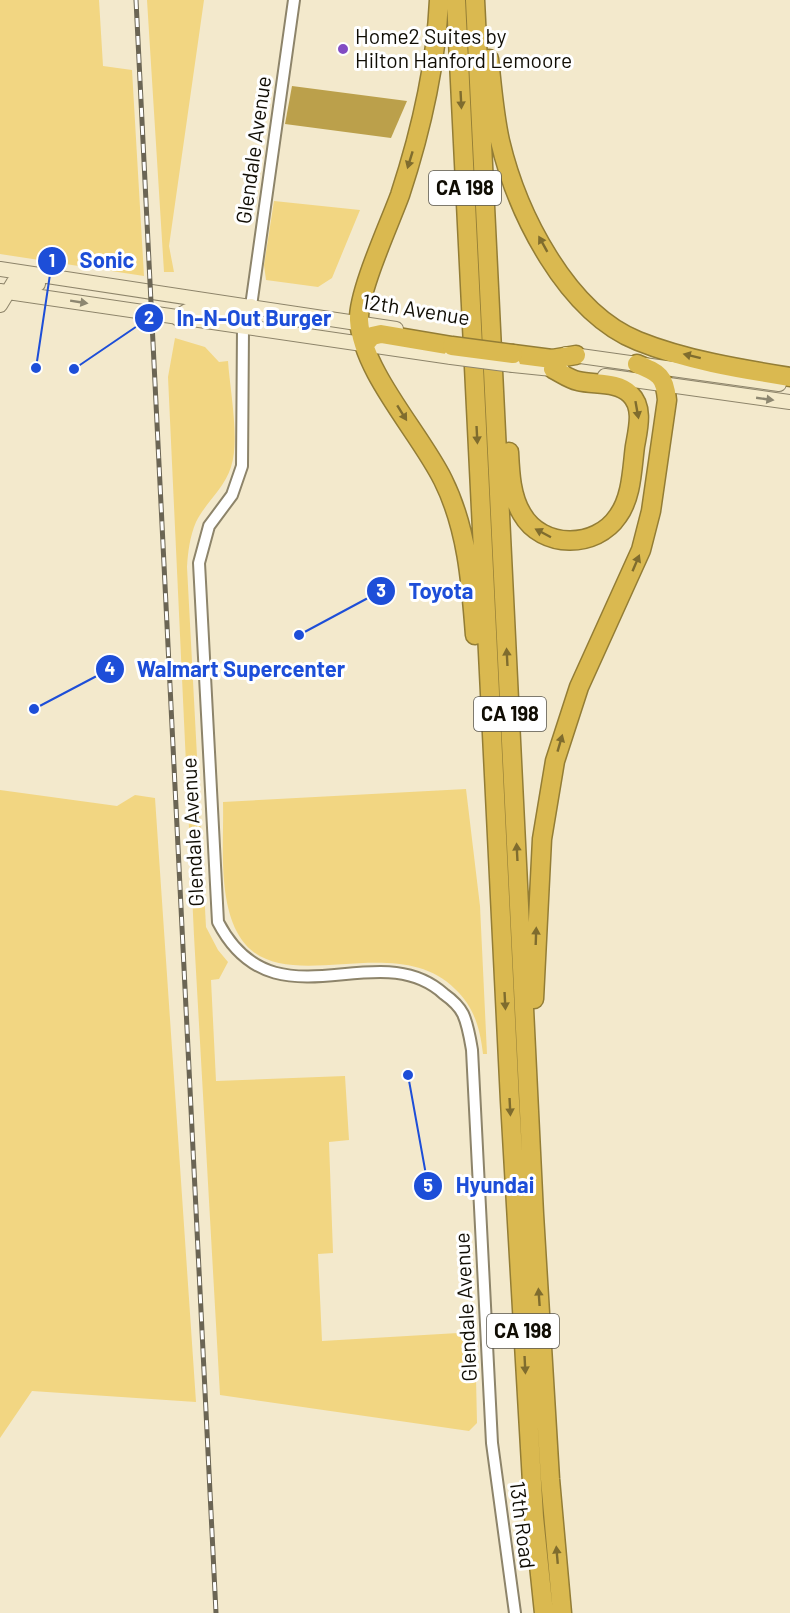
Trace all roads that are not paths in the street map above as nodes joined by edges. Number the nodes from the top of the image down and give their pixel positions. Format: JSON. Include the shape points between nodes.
{"nodes":[{"id":1,"x":294,"y":0,"type":"edge"},
{"id":2,"x":440,"y":0,"type":"edge"},
{"id":3,"x":456,"y":0,"type":"edge"},
{"id":4,"x":475,"y":0,"type":"edge"},
{"id":5,"x":484,"y":0,"type":"edge"},
{"id":6,"x":0,"y":269,"type":"edge"},
{"id":7,"x":114,"y":287,"type":"junction"},
{"id":8,"x":3,"y":291,"type":"edge"},
{"id":9,"x":0,"y":305,"type":"edge"},
{"id":10,"x":251,"y":306,"type":"junction"},
{"id":11,"x":177,"y":318,"type":"junction"},
{"id":12,"x":359,"y":322,"type":"junction"},
{"id":13,"x":243,"y":328,"type":"junction"},
{"id":14,"x":491,"y":330,"type":"junction"},
{"id":15,"x":365,"y":344,"type":"junction"},
{"id":16,"x":452,"y":346,"type":"junction"},
{"id":17,"x":513,"y":355,"type":"junction"},
{"id":18,"x":576,"y":355,"type":"joint"},
{"id":19,"x":637,"y":364,"type":"junction"},
{"id":20,"x":553,"y":369,"type":"junction"},
{"id":21,"x":790,"y":377,"type":"edge"},
{"id":22,"x":666,"y":385,"type":"junction"},
{"id":23,"x":790,"y":386,"type":"edge"},
{"id":24,"x":790,"y":402,"type":"edge"},
{"id":25,"x":498,"y":858,"type":"junction"},
{"id":26,"x":529,"y":1099,"type":"junction"},
{"id":27,"x":492,"y":1443,"type":"joint"},
{"id":28,"x":515,"y":1613,"type":"edge"},
{"id":29,"x":544,"y":1613,"type":"edge"},
{"id":30,"x":562,"y":1613,"type":"edge"}],
"edges":[{"from":1,"to":10,"type":"street","name":"Glendale Avenue"},
{"from":2,"to":12,"type":"highway","one_way":true,"via":[[434,71],[423,119],[361,303]]},
{"from":3,"to":25,"type":"highway","number":"CA 198","one_way":true},
{"from":4,"to":14,"type":"highway","number":"CA 198"},
{"from":21,"to":5,"type":"highway","one_way":true,"via":[[639,341],[594,313],[568,286],[527,216],[505,160],[496,120]]},
{"from":6,"to":7,"type":"main road","name":"12th Avenue"},
{"from":7,"to":8,"type":"main road","via":[[92,291],[14,282]]},
{"from":7,"to":10,"type":"main road","name":"12th Avenue"},
{"from":8,"to":9,"type":"main road"},
{"from":8,"to":11,"type":"main road","name":"12th Avenue","one_way":true},
{"from":10,"to":11,"type":"main road","via":[[237,314],[195,307],[185,309]]},
{"from":10,"to":12,"type":"main road","name":"12th Avenue"},
{"from":11,"to":13,"type":"main road","name":"12th Avenue"},
{"from":12,"to":15,"type":"highway"},
{"from":12,"to":16,"type":"main road","name":"12th Avenue"},
{"from":13,"to":15,"type":"main road","name":"12th Avenue"},
{"from":13,"to":27,"type":"street","name":"Glendale Avenue","via":[[242,466],[232,495],[209,526],[199,563],[218,922],[233,945],[260,968],[303,977],[407,974],[439,988],[462,1012],[472,1050]]},
{"from":20,"to":14,"type":"highway","one_way":true,"via":[[577,381],[628,391],[637,404],[625,506],[606,530],[581,540],[564,540],[540,532],[526,520],[517,504],[510,475],[504,395]]},
{"from":26,"to":14,"type":"highway","number":"CA 198","one_way":true},
{"from":15,"to":16,"type":"highway","via":[[372,336],[381,334]]},
{"from":15,"to":25,"type":"highway","one_way":true,"via":[[371,363],[444,481],[462,532],[470,576]]},
{"from":16,"to":17,"type":"highway","bridge":true},
{"from":17,"to":18,"type":"highway","via":[[552,359]]},
{"from":17,"to":20,"type":"main road"},
{"from":18,"to":19,"type":"main road"},
{"from":19,"to":22,"type":"highway","via":[[662,378]]},
{"from":19,"to":23,"type":"main road"},
{"from":20,"to":22,"type":"main road"},
{"from":22,"to":24,"type":"main road","one_way":true},
{"from":26,"to":22,"type":"highway","one_way":true,"via":[[538,884],[546,805],[558,746],[579,687],[641,550],[652,500]]},
{"from":25,"to":29,"type":"highway","number":"CA 198","one_way":true,"via":[[532,1488]]},
{"from":30,"to":26,"type":"highway","number":"CA 198","one_way":true,"via":[[550,1479]]},
{"from":27,"to":28,"type":"street","name":"13th Road"}]}
